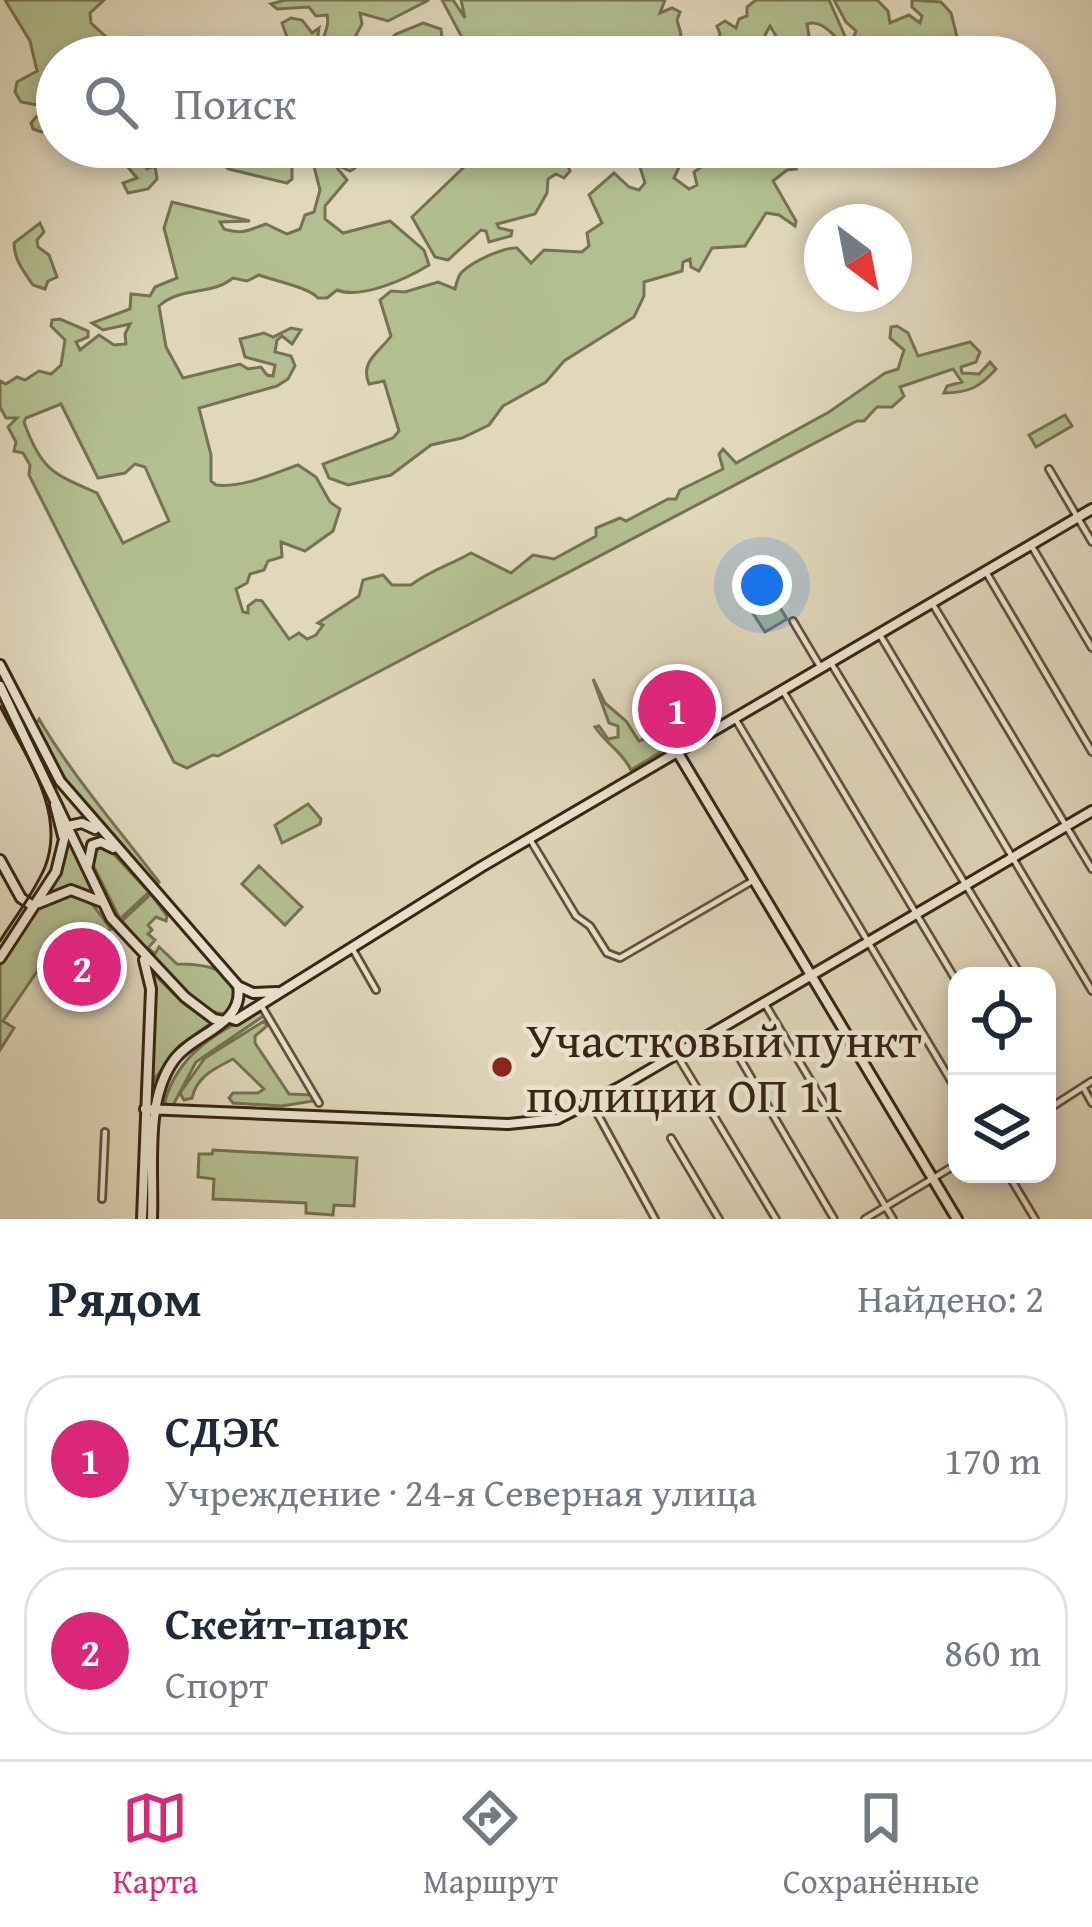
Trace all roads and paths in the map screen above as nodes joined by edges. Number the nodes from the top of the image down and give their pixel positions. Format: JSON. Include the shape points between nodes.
{"nodes":[{"id":1,"x":1049,"y":469,"type":"dead end"},
{"id":2,"x":1092,"y":509,"type":"edge"},
{"id":3,"x":1078,"y":518,"type":"junction"},
{"id":4,"x":1092,"y":542,"type":"edge"},
{"id":5,"x":1031,"y":545,"type":"junction"},
{"id":6,"x":986,"y":572,"type":"junction"},
{"id":7,"x":932,"y":603,"type":"junction"},
{"id":8,"x":793,"y":621,"type":"dead end"},
{"id":9,"x":879,"y":634,"type":"junction"},
{"id":10,"x":1092,"y":648,"type":"edge"},
{"id":11,"x":831,"y":662,"type":"junction"},
{"id":12,"x":0,"y":665,"type":"edge"},
{"id":13,"x":821,"y":668,"type":"junction"},
{"id":14,"x":0,"y":686,"type":"edge"},
{"id":15,"x":783,"y":691,"type":"junction"},
{"id":16,"x":735,"y":718,"type":"junction"},
{"id":17,"x":26,"y":725,"type":"junction"},
{"id":18,"x":38,"y":751,"type":"junction"},
{"id":19,"x":1092,"y":752,"type":"edge"},
{"id":20,"x":678,"y":753,"type":"junction"},
{"id":21,"x":1092,"y":811,"type":"edge"},
{"id":22,"x":1066,"y":826,"type":"junction"},
{"id":23,"x":66,"y":831,"type":"junction"},
{"id":24,"x":101,"y":831,"type":"junction"},
{"id":25,"x":530,"y":839,"type":"junction"},
{"id":26,"x":116,"y":849,"type":"junction"},
{"id":27,"x":1012,"y":857,"type":"junction"},
{"id":28,"x":0,"y":860,"type":"edge"},
{"id":29,"x":88,"y":867,"type":"junction"},
{"id":30,"x":1092,"y":869,"type":"edge"},
{"id":31,"x":754,"y":880,"type":"junction"},
{"id":32,"x":966,"y":885,"type":"junction"},
{"id":33,"x":102,"y":902,"type":"junction"},
{"id":34,"x":33,"y":906,"type":"junction"},
{"id":35,"x":916,"y":915,"type":"junction"},
{"id":36,"x":869,"y":942,"type":"junction"},
{"id":37,"x":351,"y":946,"type":"junction"},
{"id":38,"x":141,"y":953,"type":"junction"},
{"id":39,"x":0,"y":958,"type":"edge"},
{"id":40,"x":948,"y":967,"type":"edge"},
{"id":41,"x":1016,"y":967,"type":"edge"},
{"id":42,"x":812,"y":976,"type":"junction"},
{"id":43,"x":238,"y":986,"type":"junction"},
{"id":44,"x":376,"y":990,"type":"dead end"},
{"id":45,"x":1092,"y":991,"type":"edge"},
{"id":46,"x":277,"y":992,"type":"junction"},
{"id":47,"x":765,"y":1004,"type":"junction"},
{"id":48,"x":261,"y":1005,"type":"junction"},
{"id":49,"x":228,"y":1020,"type":"junction"},
{"id":50,"x":722,"y":1028,"type":"junction"},
{"id":51,"x":677,"y":1055,"type":"junction"},
{"id":52,"x":948,"y":1076,"type":"edge"},
{"id":53,"x":1092,"y":1081,"type":"edge"},
{"id":54,"x":1083,"y":1087,"type":"junction"},
{"id":55,"x":319,"y":1103,"type":"dead end"},
{"id":56,"x":1092,"y":1103,"type":"edge"},
{"id":57,"x":592,"y":1104,"type":"junction"},
{"id":58,"x":1056,"y":1104,"type":"edge"},
{"id":59,"x":145,"y":1109,"type":"junction"},
{"id":60,"x":157,"y":1110,"type":"junction"},
{"id":61,"x":105,"y":1132,"type":"dead end"},
{"id":62,"x":671,"y":1138,"type":"dead end"},
{"id":63,"x":948,"y":1170,"type":"edge"},
{"id":64,"x":933,"y":1179,"type":"junction"},
{"id":65,"x":1013,"y":1183,"type":"edge"},
{"id":66,"x":102,"y":1198,"type":"dead end"},
{"id":67,"x":886,"y":1207,"type":"junction"},
{"id":68,"x":142,"y":1219,"type":"edge"},
{"id":69,"x":152,"y":1219,"type":"edge"},
{"id":70,"x":655,"y":1219,"type":"edge"},
{"id":71,"x":718,"y":1219,"type":"edge"},
{"id":72,"x":776,"y":1219,"type":"edge"},
{"id":73,"x":834,"y":1219,"type":"edge"},
{"id":74,"x":865,"y":1219,"type":"edge"},
{"id":75,"x":893,"y":1219,"type":"edge"},
{"id":76,"x":957,"y":1219,"type":"edge"},
{"id":77,"x":1035,"y":1219,"type":"edge"}],
"edges":[{"from":1,"to":3,"type":"street"},
{"from":2,"to":3,"type":"main road"},
{"from":3,"to":4,"type":"street"},
{"from":3,"to":5,"type":"main road"},
{"from":5,"to":6,"type":"main road"},
{"from":5,"to":10,"type":"street"},
{"from":6,"to":7,"type":"main road"},
{"from":6,"to":19,"type":"street"},
{"from":7,"to":9,"type":"main road"},
{"from":7,"to":22,"type":"street"},
{"from":8,"to":13,"type":"street"},
{"from":9,"to":11,"type":"main road"},
{"from":9,"to":27,"type":"street"},
{"from":11,"to":13,"type":"main road"},
{"from":11,"to":32,"type":"street"},
{"from":12,"to":17,"type":"main road"},
{"from":13,"to":15,"type":"main road"},
{"from":14,"to":17,"type":"main road"},
{"from":15,"to":16,"type":"main road"},
{"from":15,"to":35,"type":"street"},
{"from":16,"to":20,"type":"main road"},
{"from":16,"to":36,"type":"street"},
{"from":17,"to":18,"type":"main road"},
{"from":18,"to":23,"type":"main road"},
{"from":18,"to":24,"type":"main road"},
{"from":20,"to":25,"type":"main road"},
{"from":20,"to":31,"type":"main road"},
{"from":21,"to":22,"type":"main road"},
{"from":22,"to":27,"type":"main road"},
{"from":22,"to":30,"type":"street"},
{"from":23,"to":24,"type":"main road","via":[[82,823]]},
{"from":23,"to":29,"type":"main road"},
{"from":23,"to":34,"type":"main road","via":[[56,872]]},
{"from":24,"to":26,"type":"main road"},
{"from":25,"to":31,"type":"street","via":[[576,916],[620,958]]},
{"from":25,"to":37,"type":"main road"},
{"from":26,"to":29,"type":"main road","via":[[92,845]]},
{"from":26,"to":43,"type":"main road"},
{"from":27,"to":32,"type":"main road"},
{"from":27,"to":45,"type":"street"},
{"from":28,"to":34,"type":"main road"},
{"from":29,"to":33,"type":"main road"},
{"from":31,"to":42,"type":"main road"},
{"from":32,"to":35,"type":"main road"},
{"from":32,"to":41,"type":"street"},
{"from":33,"to":34,"type":"main road","via":[[71,890]]},
{"from":33,"to":38,"type":"main road"},
{"from":34,"to":39,"type":"main road"},
{"from":35,"to":36,"type":"main road"},
{"from":35,"to":40,"type":"street"},
{"from":36,"to":42,"type":"main road"},
{"from":36,"to":52,"type":"street"},
{"from":37,"to":44,"type":"street"},
{"from":37,"to":46,"type":"main road"},
{"from":38,"to":49,"type":"main road","via":[[201,1011]]},
{"from":38,"to":59,"type":"main road","via":[[151,989]]},
{"from":42,"to":47,"type":"main road"},
{"from":42,"to":64,"type":"main road"},
{"from":43,"to":46,"type":"main road"},
{"from":43,"to":49,"type":"main road","via":[[240,1002]]},
{"from":46,"to":48,"type":"main road"},
{"from":47,"to":50,"type":"main road"},
{"from":47,"to":67,"type":"street"},
{"from":48,"to":49,"type":"main road"},
{"from":48,"to":55,"type":"street"},
{"from":49,"to":60,"type":"main road","via":[[176,1057]]},
{"from":50,"to":51,"type":"main road"},
{"from":50,"to":73,"type":"street"},
{"from":51,"to":57,"type":"main road"},
{"from":51,"to":72,"type":"street"},
{"from":53,"to":54,"type":"street"},
{"from":54,"to":56,"type":"street"},
{"from":54,"to":58,"type":"street"},
{"from":57,"to":60,"type":"main road","via":[[508,1124]]},
{"from":57,"to":70,"type":"street"},
{"from":59,"to":60,"type":"main road"},
{"from":59,"to":68,"type":"main road"},
{"from":60,"to":69,"type":"main road"},
{"from":61,"to":66,"type":"street"},
{"from":62,"to":71,"type":"street"},
{"from":63,"to":64,"type":"street"},
{"from":64,"to":67,"type":"street"},
{"from":64,"to":76,"type":"main road"},
{"from":65,"to":77,"type":"street"},
{"from":67,"to":74,"type":"street"},
{"from":67,"to":75,"type":"street"}]}
